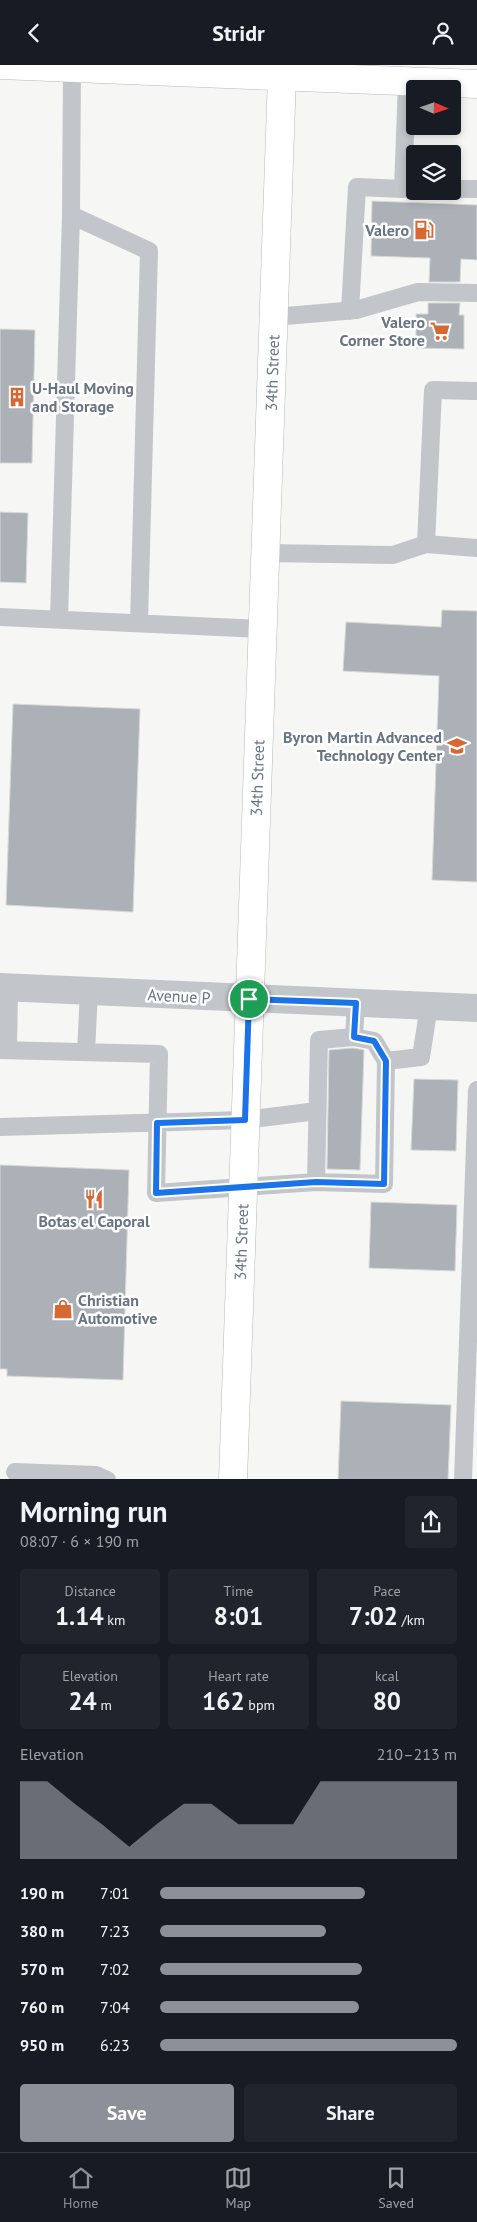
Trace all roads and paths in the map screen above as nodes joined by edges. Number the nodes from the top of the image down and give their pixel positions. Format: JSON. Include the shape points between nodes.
{"nodes":[{"id":1,"x":2,"y":65,"type":"edge"},
{"id":2,"x":72,"y":67,"type":"edge"},
{"id":3,"x":172,"y":69,"type":"edge"},
{"id":4,"x":282,"y":69,"type":"edge"},
{"id":5,"x":423,"y":76,"type":"edge"},
{"id":6,"x":477,"y":84,"type":"edge"},
{"id":7,"x":414,"y":145,"type":"edge"},
{"id":8,"x":406,"y":189,"type":"edge"},
{"id":9,"x":461,"y":189,"type":"edge"},
{"id":10,"x":477,"y":189,"type":"edge"},
{"id":11,"x":70,"y":215,"type":"junction"},
{"id":12,"x":477,"y":293,"type":"edge"},
{"id":13,"x":350,"y":311,"type":"junction"},
{"id":14,"x":274,"y":317,"type":"junction"},
{"id":15,"x":477,"y":391,"type":"edge"},
{"id":16,"x":426,"y":544,"type":"junction"},
{"id":17,"x":477,"y":548,"type":"edge"},
{"id":18,"x":265,"y":553,"type":"junction"},
{"id":19,"x":0,"y":617,"type":"edge"},
{"id":20,"x":59,"y":619,"type":"junction"},
{"id":21,"x":139,"y":623,"type":"junction"},
{"id":22,"x":262,"y":629,"type":"junction"},
{"id":23,"x":4,"y":988,"type":"edge"},
{"id":24,"x":89,"y":991,"type":"junction"},
{"id":25,"x":249,"y":999,"type":"junction"},
{"id":26,"x":356,"y":1003,"type":"junction"},
{"id":27,"x":429,"y":1006,"type":"junction"},
{"id":28,"x":477,"y":1008,"type":"edge"},
{"id":29,"x":354,"y":1037,"type":"junction"},
{"id":30,"x":4,"y":1050,"type":"edge"},
{"id":31,"x":86,"y":1052,"type":"junction"},
{"id":32,"x":386,"y":1061,"type":"junction"},
{"id":33,"x":477,"y":1091,"type":"edge"},
{"id":34,"x":317,"y":1111,"type":"junction"},
{"id":35,"x":245,"y":1120,"type":"junction"},
{"id":36,"x":157,"y":1123,"type":"junction"},
{"id":37,"x":0,"y":1127,"type":"edge"},
{"id":38,"x":316,"y":1182,"type":"junction"},
{"id":39,"x":243,"y":1187,"type":"junction"},
{"id":40,"x":15,"y":1472,"type":"dead end"},
{"id":41,"x":64,"y":1477,"type":"edge"},
{"id":42,"x":107,"y":1479,"type":"edge"},
{"id":43,"x":233,"y":1479,"type":"edge"},
{"id":44,"x":462,"y":1479,"type":"edge"}],
"edges":[{"from":1,"to":2,"type":"main road"},
{"from":2,"to":3,"type":"main road"},
{"from":2,"to":11,"type":"lane"},
{"from":3,"to":4,"type":"main road"},
{"from":4,"to":5,"type":"main road"},
{"from":4,"to":14,"type":"main road","name":"34th Street"},
{"from":5,"to":6,"type":"main road"},
{"from":5,"to":7,"type":"lane"},
{"from":8,"to":13,"type":"lane","via":[[357,187]]},
{"from":9,"to":10,"type":"lane"},
{"from":11,"to":20,"type":"lane"},
{"from":11,"to":21,"type":"lane","via":[[149,251]]},
{"from":12,"to":13,"type":"lane","via":[[418,292]]},
{"from":13,"to":14,"type":"lane"},
{"from":14,"to":18,"type":"main road","name":"34th Street"},
{"from":15,"to":16,"type":"lane","via":[[433,390]]},
{"from":16,"to":17,"type":"lane"},
{"from":16,"to":18,"type":"lane","via":[[393,555]]},
{"from":18,"to":22,"type":"main road","name":"34th Street"},
{"from":19,"to":20,"type":"lane"},
{"from":20,"to":21,"type":"lane"},
{"from":21,"to":22,"type":"lane"},
{"from":22,"to":25,"type":"main road","name":"34th Street"},
{"from":23,"to":24,"type":"street","name":"Avenue P"},
{"from":23,"to":30,"type":"lane"},
{"from":24,"to":25,"type":"street","name":"Avenue P"},
{"from":24,"to":31,"type":"lane"},
{"from":25,"to":26,"type":"street","name":"Avenue P"},
{"from":25,"to":35,"type":"main road","name":"34th Street"},
{"from":26,"to":27,"type":"street","name":"Avenue P"},
{"from":26,"to":29,"type":"lane"},
{"from":27,"to":28,"type":"street","name":"Avenue P"},
{"from":27,"to":32,"type":"lane","via":[[421,1057]]},
{"from":29,"to":32,"type":"lane","via":[[374,1041]]},
{"from":29,"to":34,"type":"lane","via":[[319,1039]]},
{"from":30,"to":31,"type":"lane"},
{"from":31,"to":36,"type":"lane","via":[[159,1054]]},
{"from":32,"to":38,"type":"lane","via":[[384,1184]]},
{"from":33,"to":44,"type":"lane"},
{"from":34,"to":35,"type":"lane"},
{"from":34,"to":38,"type":"lane"},
{"from":35,"to":36,"type":"lane"},
{"from":35,"to":39,"type":"main road","name":"34th Street"},
{"from":36,"to":37,"type":"lane"},
{"from":36,"to":39,"type":"lane","via":[[156,1193]]},
{"from":38,"to":39,"type":"lane"},
{"from":39,"to":43,"type":"main road","name":"34th Street"},
{"from":40,"to":41,"type":"lane"},
{"from":41,"to":42,"type":"lane","via":[[96,1475]]}]}
